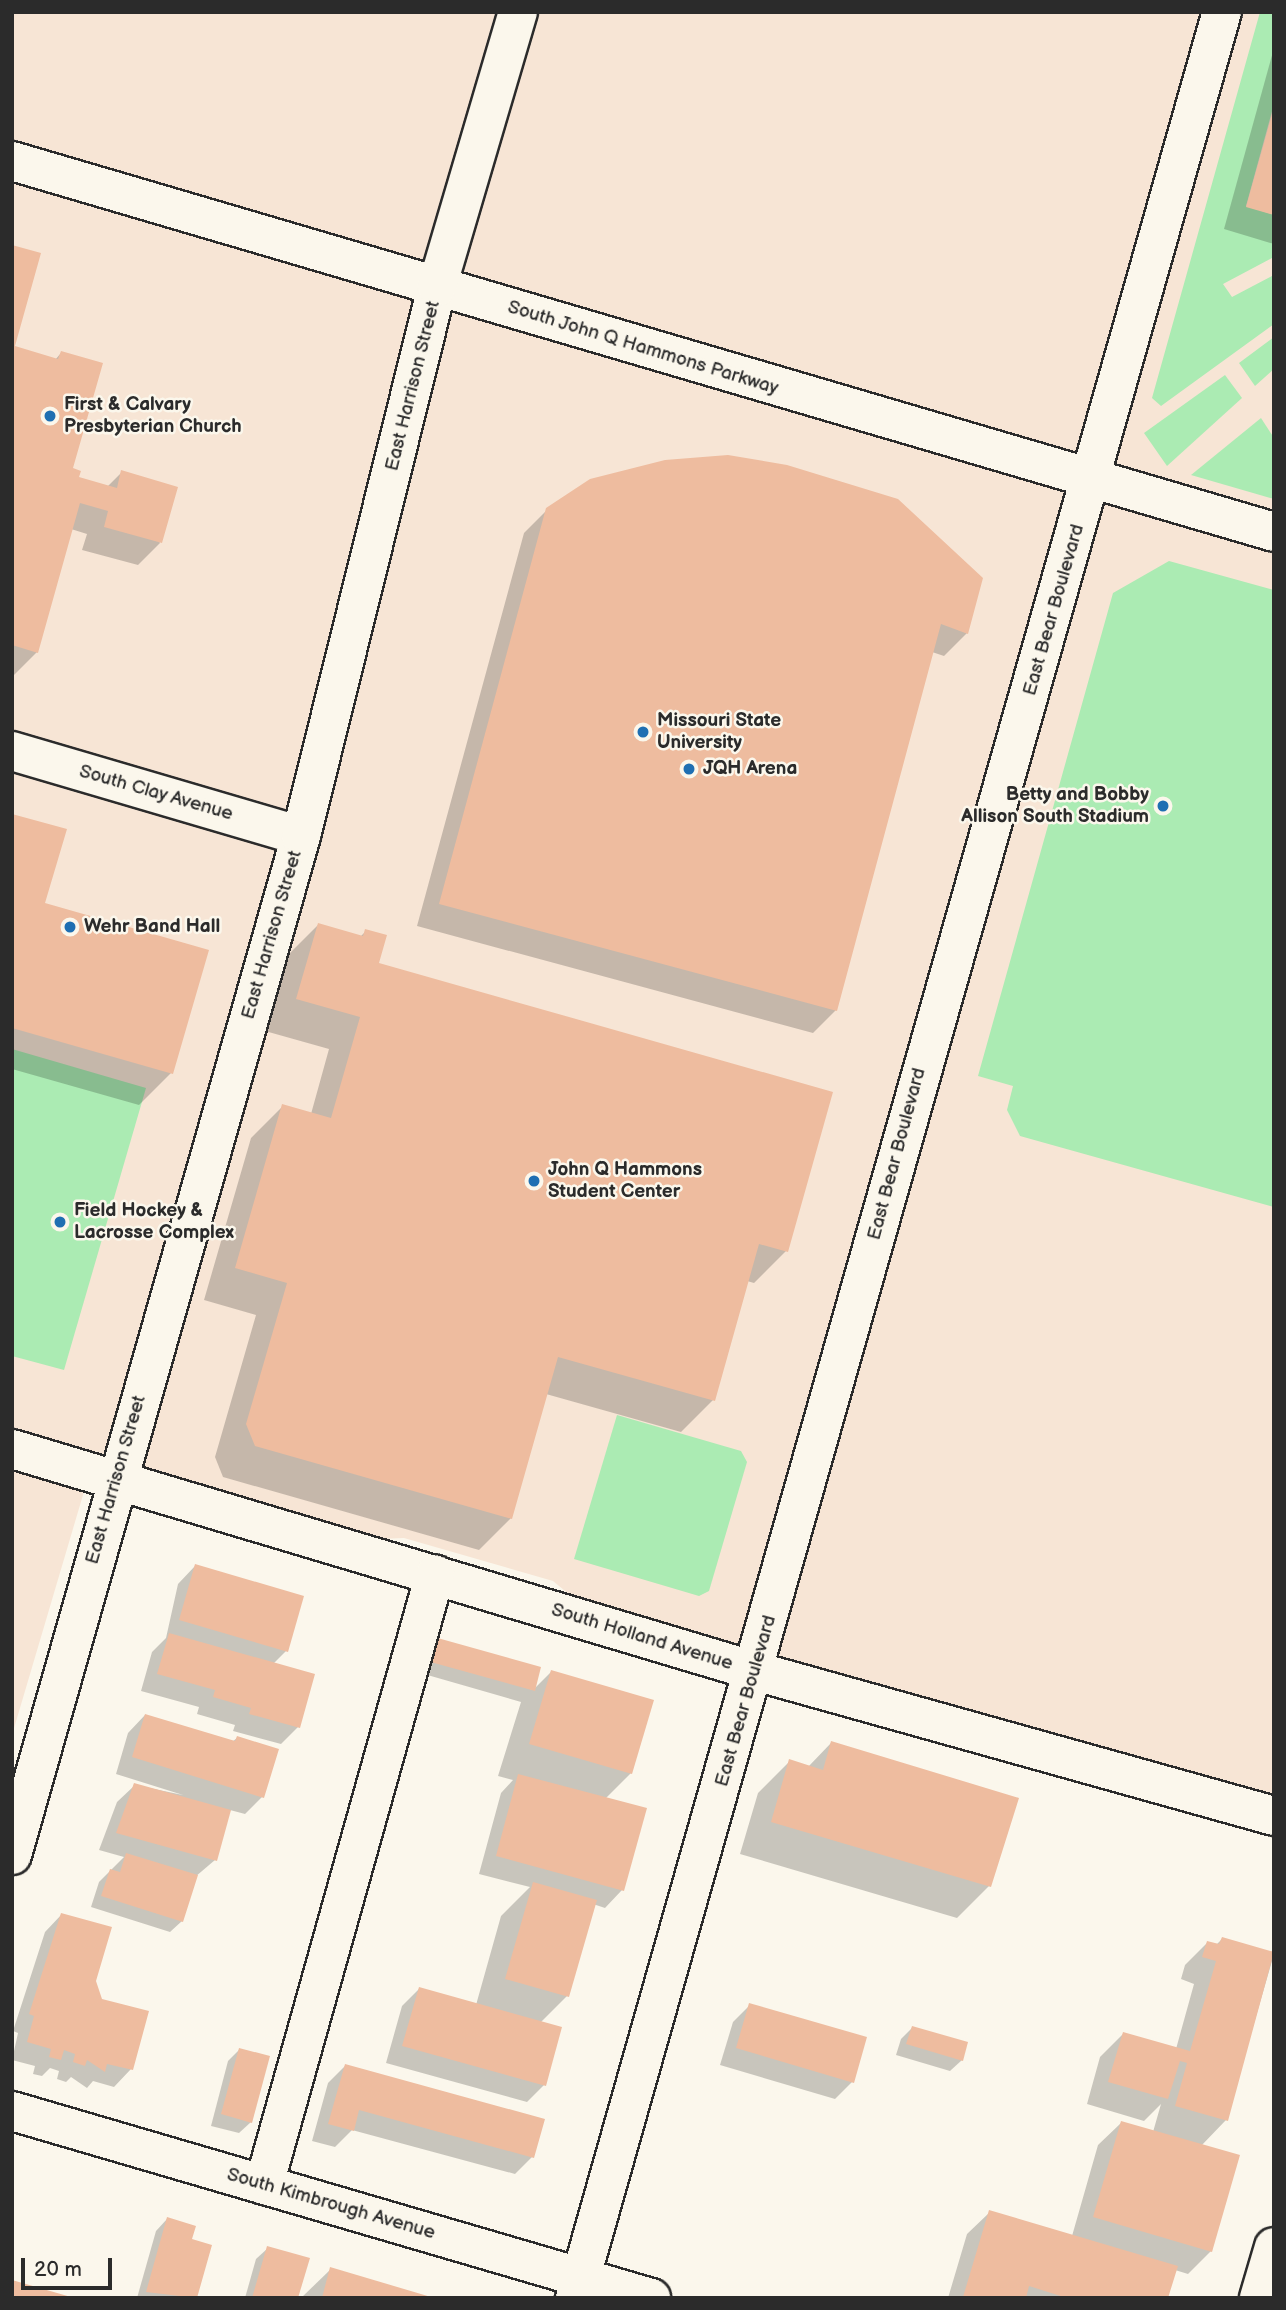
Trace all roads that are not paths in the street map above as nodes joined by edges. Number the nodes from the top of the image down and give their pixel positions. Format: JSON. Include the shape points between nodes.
{"nodes":[{"id":1,"x":518,"y":12,"type":"edge"},
{"id":2,"x":1222,"y":12,"type":"edge"},
{"id":3,"x":12,"y":161,"type":"edge"},
{"id":4,"x":438,"y":287,"type":"junction"},
{"id":5,"x":1091,"y":481,"type":"junction"},
{"id":6,"x":1274,"y":532,"type":"edge"},
{"id":7,"x":12,"y":751,"type":"edge"},
{"id":8,"x":301,"y":836,"type":"junction"},
{"id":9,"x":12,"y":1450,"type":"edge"},
{"id":10,"x":116,"y":1480,"type":"junction"},
{"id":11,"x":435,"y":1574,"type":"junction"},
{"id":12,"x":755,"y":1671,"type":"junction"},
{"id":13,"x":1274,"y":1816,"type":"edge"},
{"id":14,"x":12,"y":1854,"type":"edge"},
{"id":15,"x":12,"y":2111,"type":"edge"},
{"id":16,"x":264,"y":2185,"type":"junction"},
{"id":17,"x":1274,"y":2246,"type":"edge"},
{"id":18,"x":578,"y":2288,"type":"edge"},
{"id":19,"x":650,"y":2298,"type":"edge"},
{"id":20,"x":1259,"y":2298,"type":"edge"}],
"edges":[{"from":1,"to":4,"type":"street","name":"East Harrison Street"},
{"from":2,"to":5,"type":"street","name":"East Bear Boulevard"},
{"from":3,"to":4,"type":"street","name":"South John Q Hammons Parkway"},
{"from":4,"to":5,"type":"street","name":"South John Q Hammons Parkway"},
{"from":4,"to":8,"type":"street","name":"East Harrison Street"},
{"from":5,"to":6,"type":"street","name":"South John Q Hammons Parkway"},
{"from":5,"to":12,"type":"street","name":"East Bear Boulevard","via":[[935,1016]]},
{"from":7,"to":8,"type":"street","name":"South Clay Avenue"},
{"from":8,"to":10,"type":"street","name":"East Harrison Street"},
{"from":9,"to":10,"type":"street","name":"South Holland Avenue"},
{"from":10,"to":11,"type":"street","name":"South Holland Avenue"},
{"from":10,"to":14,"type":"street","name":"East Harrison Street"},
{"from":11,"to":12,"type":"street","name":"South Holland Avenue"},
{"from":11,"to":16,"type":"street"},
{"from":12,"to":13,"type":"street","name":"South Holland Avenue"},
{"from":12,"to":18,"type":"street","name":"East Bear Boulevard"},
{"from":15,"to":16,"type":"street","name":"South Kimbrough Avenue"},
{"from":16,"to":18,"type":"street","name":"South Kimbrough Avenue"},
{"from":17,"to":20,"type":"street"},
{"from":18,"to":19,"type":"street","name":"South Kimbrough Avenue"}]}
